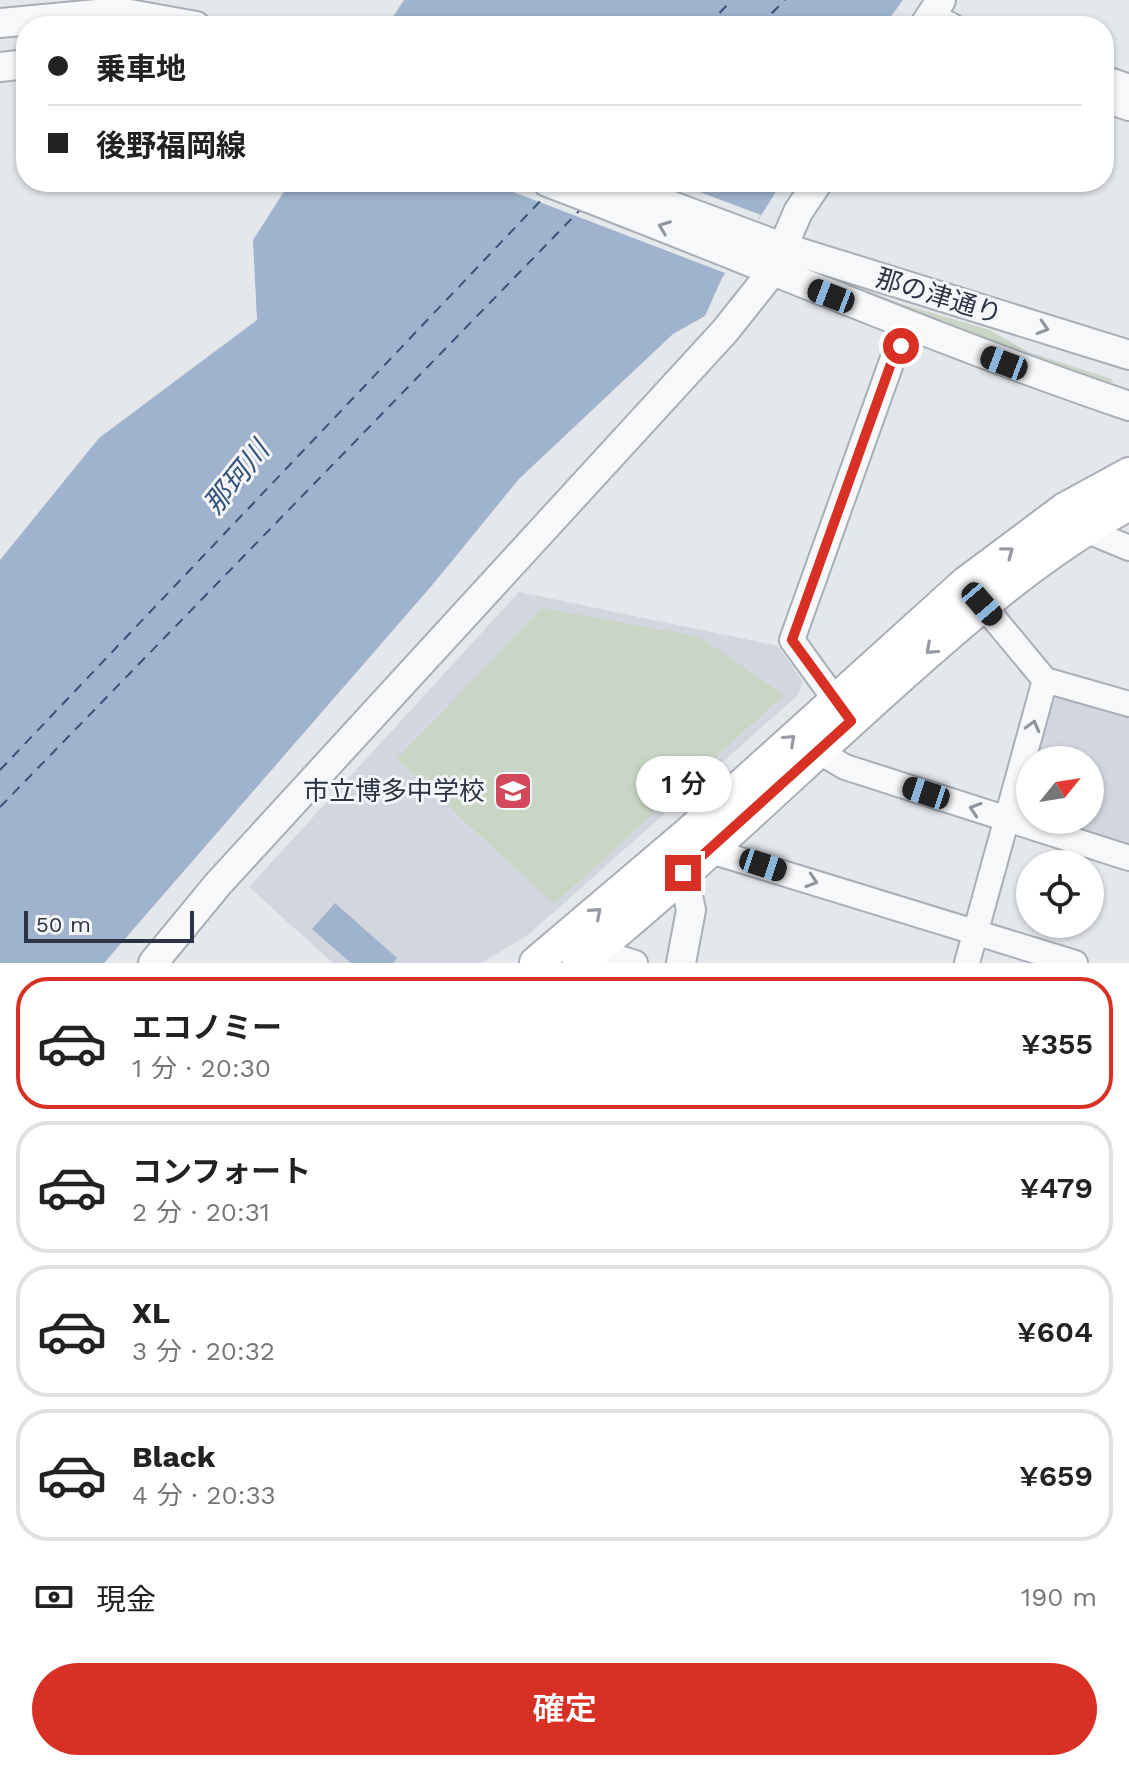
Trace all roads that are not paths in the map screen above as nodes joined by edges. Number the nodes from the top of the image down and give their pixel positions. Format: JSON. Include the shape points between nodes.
{"nodes":[{"id":1,"x":75,"y":16,"type":"edge"},
{"id":2,"x":140,"y":16,"type":"edge"},
{"id":3,"x":578,"y":192,"type":"edge"},
{"id":4,"x":630,"y":192,"type":"edge"},
{"id":5,"x":811,"y":192,"type":"edge"},
{"id":6,"x":744,"y":245,"type":"junction"},
{"id":7,"x":777,"y":259,"type":"junction"},
{"id":8,"x":915,"y":329,"type":"junction"},
{"id":9,"x":1129,"y":355,"type":"edge"},
{"id":10,"x":1129,"y":406,"type":"edge"},
{"id":11,"x":1129,"y":474,"type":"edge"},
{"id":12,"x":1129,"y":504,"type":"edge"},
{"id":13,"x":1083,"y":529,"type":"junction"},
{"id":14,"x":1129,"y":548,"type":"edge"},
{"id":15,"x":982,"y":604,"type":"junction"},
{"id":16,"x":1045,"y":680,"type":"junction"},
{"id":17,"x":1129,"y":704,"type":"edge"},
{"id":18,"x":842,"y":711,"type":"junction"},
{"id":19,"x":818,"y":751,"type":"junction"},
{"id":20,"x":1007,"y":819,"type":"junction"},
{"id":21,"x":711,"y":851,"type":"junction"},
{"id":22,"x":1129,"y":858,"type":"edge"},
{"id":23,"x":683,"y":873,"type":"junction"},
{"id":24,"x":975,"y":933,"type":"junction"},
{"id":25,"x":587,"y":956,"type":"edge"},
{"id":26,"x":153,"y":963,"type":"edge"},
{"id":27,"x":536,"y":963,"type":"edge"},
{"id":28,"x":635,"y":963,"type":"edge"},
{"id":29,"x":681,"y":963,"type":"edge"},
{"id":30,"x":967,"y":963,"type":"edge"},
{"id":31,"x":1075,"y":963,"type":"edge"}],
"edges":[{"from":1,"to":2,"type":"street"},
{"from":6,"to":3,"type":"street","one_way":true},
{"from":4,"to":6,"type":"street"},
{"from":5,"to":7,"type":"street"},
{"from":6,"to":7,"type":"street","name":"那の津通り"},
{"from":7,"to":8,"type":"street","name":"那の津通り"},
{"from":7,"to":9,"type":"street","name":"那の津通り","one_way":true},
{"from":7,"to":26,"type":"street","via":[[725,331],[218,884]]},
{"from":8,"to":10,"type":"street","name":"那の津通り"},
{"from":8,"to":18,"type":"street","via":[[893,358],[792,640]]},
{"from":18,"to":11,"type":"main road","one_way":true,"via":[[966,583],[1065,509]]},
{"from":12,"to":13,"type":"main road"},
{"from":13,"to":14,"type":"street"},
{"from":13,"to":15,"type":"main road"},
{"from":15,"to":16,"type":"street"},
{"from":15,"to":18,"type":"main road","one_way":true},
{"from":16,"to":17,"type":"street"},
{"from":20,"to":16,"type":"street","one_way":true},
{"from":18,"to":19,"type":"main road"},
{"from":27,"to":18,"type":"main road","one_way":true},
{"from":20,"to":19,"type":"street","one_way":true,"via":[[845,767]]},
{"from":19,"to":21,"type":"main road"},
{"from":20,"to":22,"type":"street"},
{"from":20,"to":24,"type":"street"},
{"from":21,"to":23,"type":"main road"},
{"from":21,"to":24,"type":"street","one_way":true},
{"from":23,"to":25,"type":"main road"},
{"from":23,"to":29,"type":"street","via":[[691,910]]},
{"from":24,"to":30,"type":"street"},
{"from":24,"to":31,"type":"street"},
{"from":25,"to":28,"type":"street"}]}
